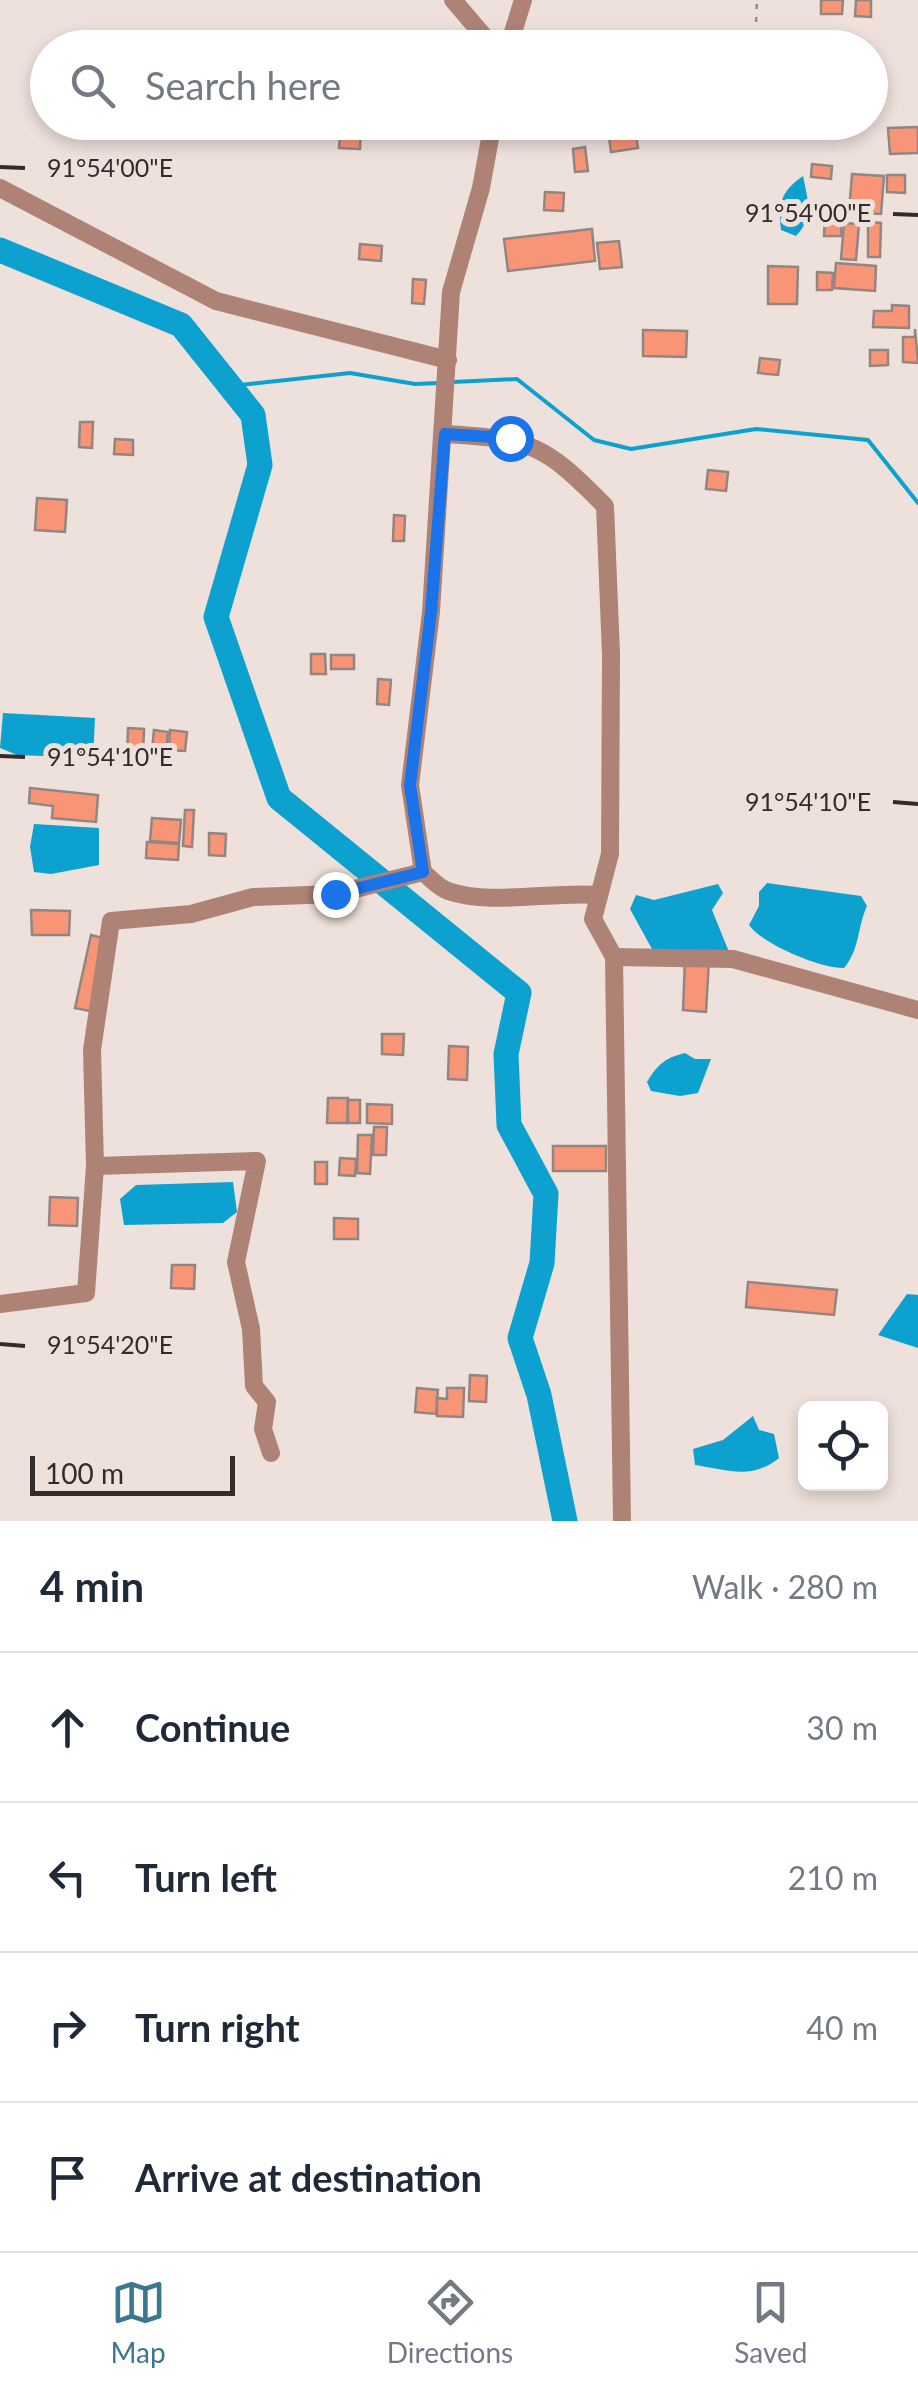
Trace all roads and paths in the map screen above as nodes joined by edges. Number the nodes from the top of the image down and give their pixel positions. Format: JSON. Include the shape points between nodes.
{"nodes":[{"id":1,"x":453,"y":0,"type":"edge"},
{"id":2,"x":523,"y":0,"type":"edge"},
{"id":3,"x":758,"y":0,"type":"edge"},
{"id":4,"x":479,"y":30,"type":"edge"},
{"id":5,"x":514,"y":30,"type":"edge"},
{"id":6,"x":756,"y":30,"type":"edge"},
{"id":7,"x":490,"y":140,"type":"edge"},
{"id":8,"x":0,"y":188,"type":"edge"},
{"id":9,"x":448,"y":360,"type":"junction"},
{"id":10,"x":445,"y":434,"type":"junction"},
{"id":11,"x":423,"y":872,"type":"junction"},
{"id":12,"x":599,"y":895,"type":"junction"},
{"id":13,"x":614,"y":957,"type":"junction"},
{"id":14,"x":918,"y":1010,"type":"edge"},
{"id":15,"x":95,"y":1166,"type":"junction"},
{"id":16,"x":0,"y":1304,"type":"edge"},
{"id":17,"x":271,"y":1452,"type":"dead end"},
{"id":18,"x":622,"y":1521,"type":"edge"}],
"edges":[{"from":1,"to":4,"type":"street"},
{"from":2,"to":5,"type":"street"},
{"from":3,"to":6,"type":"path"},
{"from":7,"to":9,"type":"street","via":[[451,292]]},
{"from":8,"to":9,"type":"street","via":[[216,301]]},
{"from":9,"to":10,"type":"street"},
{"from":10,"to":11,"type":"street","via":[[410,785]]},
{"from":10,"to":12,"type":"street","via":[[510,438],[559,459],[605,506],[610,854]]},
{"from":11,"to":12,"type":"street","via":[[446,891],[513,898],[556,891]]},
{"from":11,"to":15,"type":"street","via":[[335,894],[253,897],[191,914],[112,921],[92,1050]]},
{"from":12,"to":13,"type":"street","via":[[593,919]]},
{"from":13,"to":14,"type":"street","via":[[733,959]]},
{"from":13,"to":18,"type":"street"},
{"from":15,"to":16,"type":"street","via":[[86,1293]]},
{"from":15,"to":17,"type":"street","via":[[257,1161],[236,1262],[251,1329],[254,1386],[267,1402],[264,1430]]}]}
